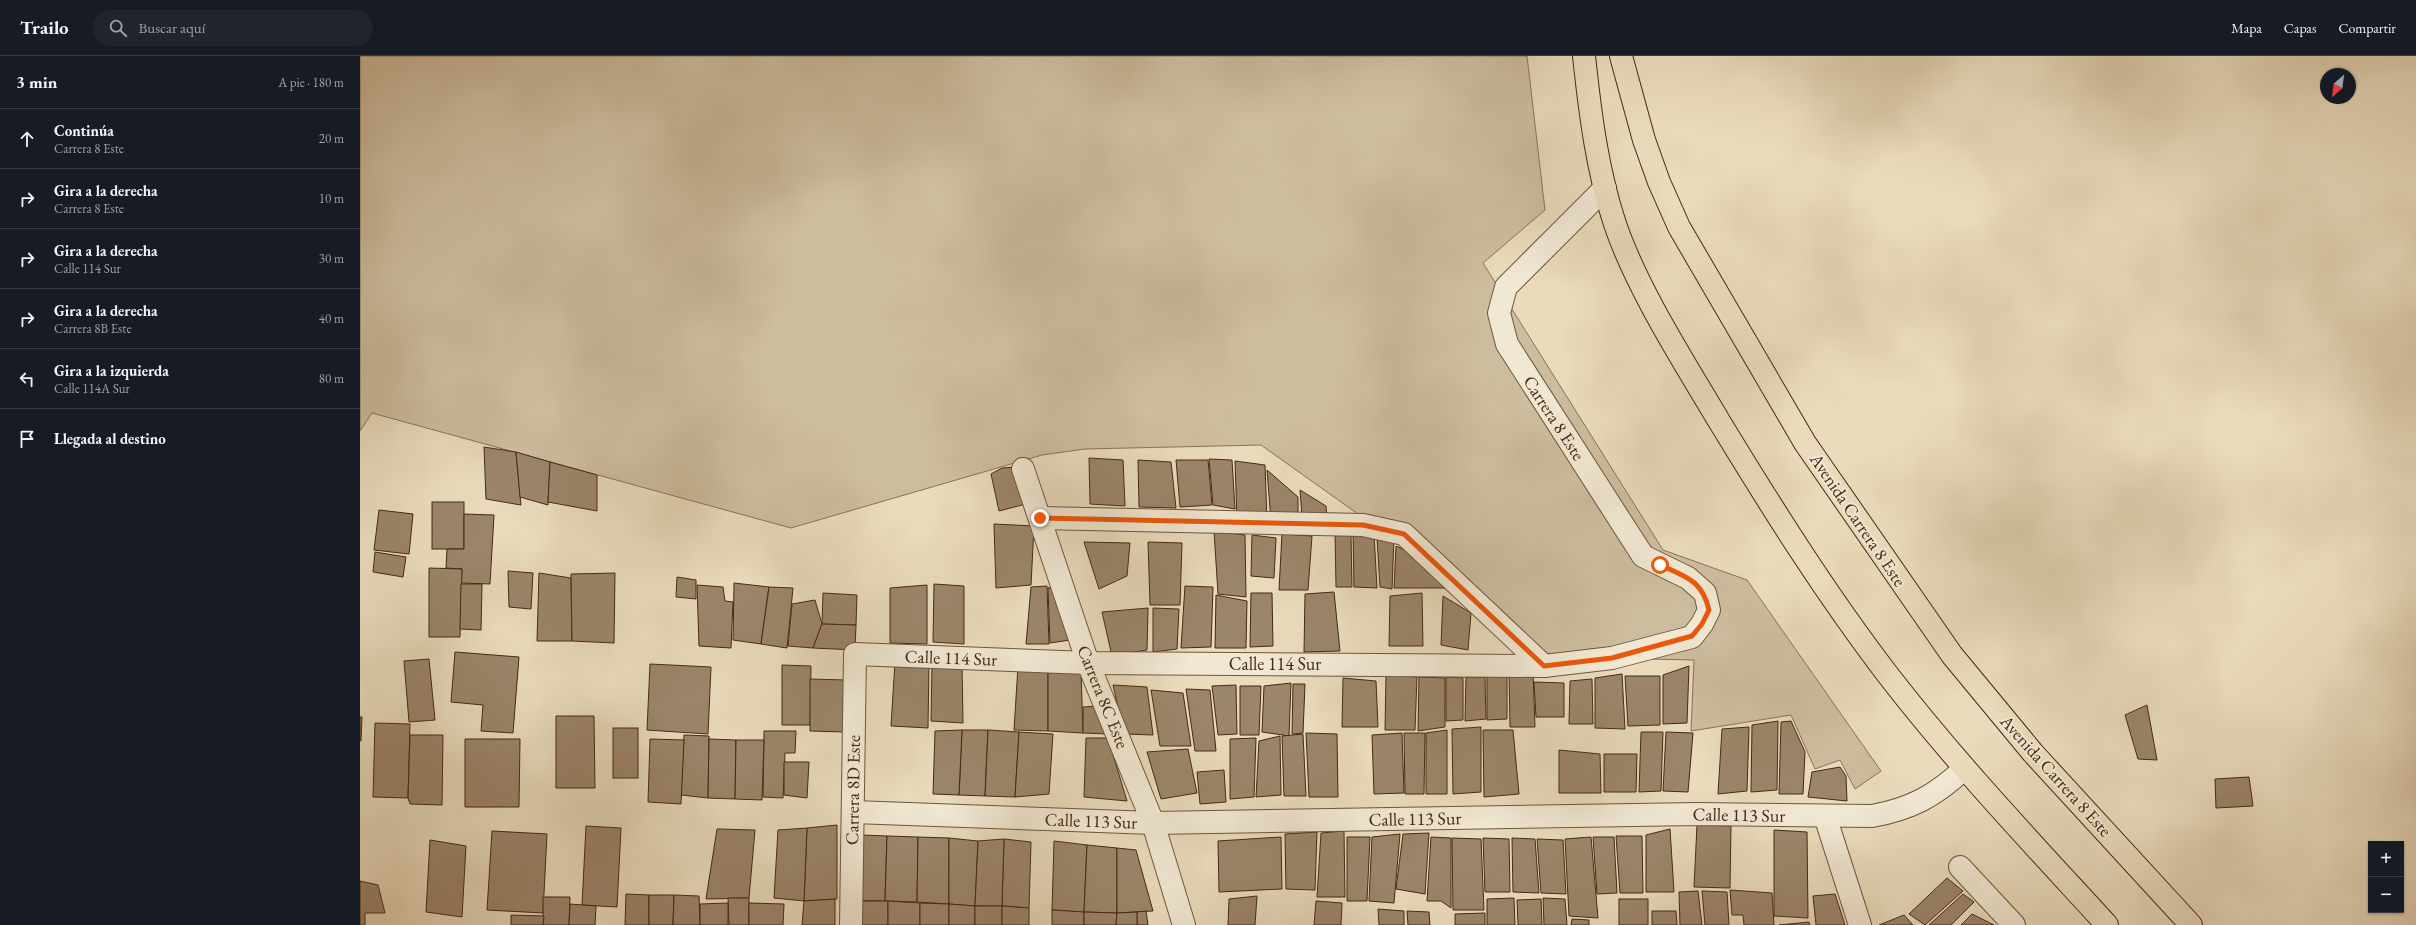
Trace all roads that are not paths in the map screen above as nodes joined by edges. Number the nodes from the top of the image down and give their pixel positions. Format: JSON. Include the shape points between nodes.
{"nodes":[{"id":1,"x":1584,"y":56,"type":"edge"},
{"id":2,"x":1621,"y":56,"type":"edge"},
{"id":3,"x":1605,"y":188,"type":"junction"},
{"id":4,"x":1023,"y":469,"type":"dead end"},
{"id":5,"x":1040,"y":518,"type":"junction"},
{"id":6,"x":1692,"y":636,"type":"joint"},
{"id":7,"x":855,"y":654,"type":"joint"},
{"id":8,"x":1088,"y":663,"type":"junction"},
{"id":9,"x":1544,"y":666,"type":"junction"},
{"id":10,"x":1964,"y":769,"type":"junction"},
{"id":11,"x":853,"y":812,"type":"junction"},
{"id":12,"x":1825,"y":816,"type":"junction"},
{"id":13,"x":1153,"y":823,"type":"junction"},
{"id":14,"x":1960,"y":866,"type":"dead end"},
{"id":15,"x":850,"y":925,"type":"edge"},
{"id":16,"x":1184,"y":925,"type":"edge"},
{"id":17,"x":1860,"y":925,"type":"edge"},
{"id":18,"x":2014,"y":925,"type":"edge"},
{"id":19,"x":2106,"y":925,"type":"edge"},
{"id":20,"x":2191,"y":925,"type":"edge"}],
"edges":[{"from":1,"to":3,"type":"highway","via":[[1597,154]]},
{"from":2,"to":20,"type":"highway","name":"Avenida Carrera 8 Este","via":[[1646,147],[1679,227],[1805,443],[1952,656],[2034,753]]},
{"from":3,"to":6,"type":"street","name":"Carrera 8 Este","via":[[1506,287],[1499,313],[1507,344],[1642,556],[1688,578],[1705,593],[1709,610]]},
{"from":3,"to":10,"type":"highway","via":[[1615,224],[1653,305],[1781,523],[1888,674]]},
{"from":4,"to":5,"type":"street","name":"Carrera 8C Este"},
{"from":5,"to":8,"type":"street","name":"Carrera 8C Este"},
{"from":5,"to":9,"type":"street","via":[[1363,525],[1404,534]]},
{"from":6,"to":9,"type":"street","name":"Calle 114 Sur","via":[[1612,658]]},
{"from":7,"to":8,"type":"street","name":"Calle 114 Sur"},
{"from":7,"to":11,"type":"street","name":"Carrera 8D Este"},
{"from":8,"to":9,"type":"street","name":"Calle 114 Sur"},
{"from":8,"to":13,"type":"street","name":"Carrera 8C Este"},
{"from":10,"to":12,"type":"street","name":"Calle 113 Sur","via":[[1925,799],[1899,811],[1872,816]]},
{"from":10,"to":19,"type":"highway"},
{"from":11,"to":13,"type":"street","name":"Calle 113 Sur"},
{"from":11,"to":15,"type":"street","name":"Carrera 8D Este"},
{"from":12,"to":13,"type":"street","name":"Calle 113 Sur","via":[[1697,814]]},
{"from":12,"to":17,"type":"street"},
{"from":13,"to":16,"type":"street","name":"Carrera 8C Este"},
{"from":14,"to":18,"type":"street"}]}
